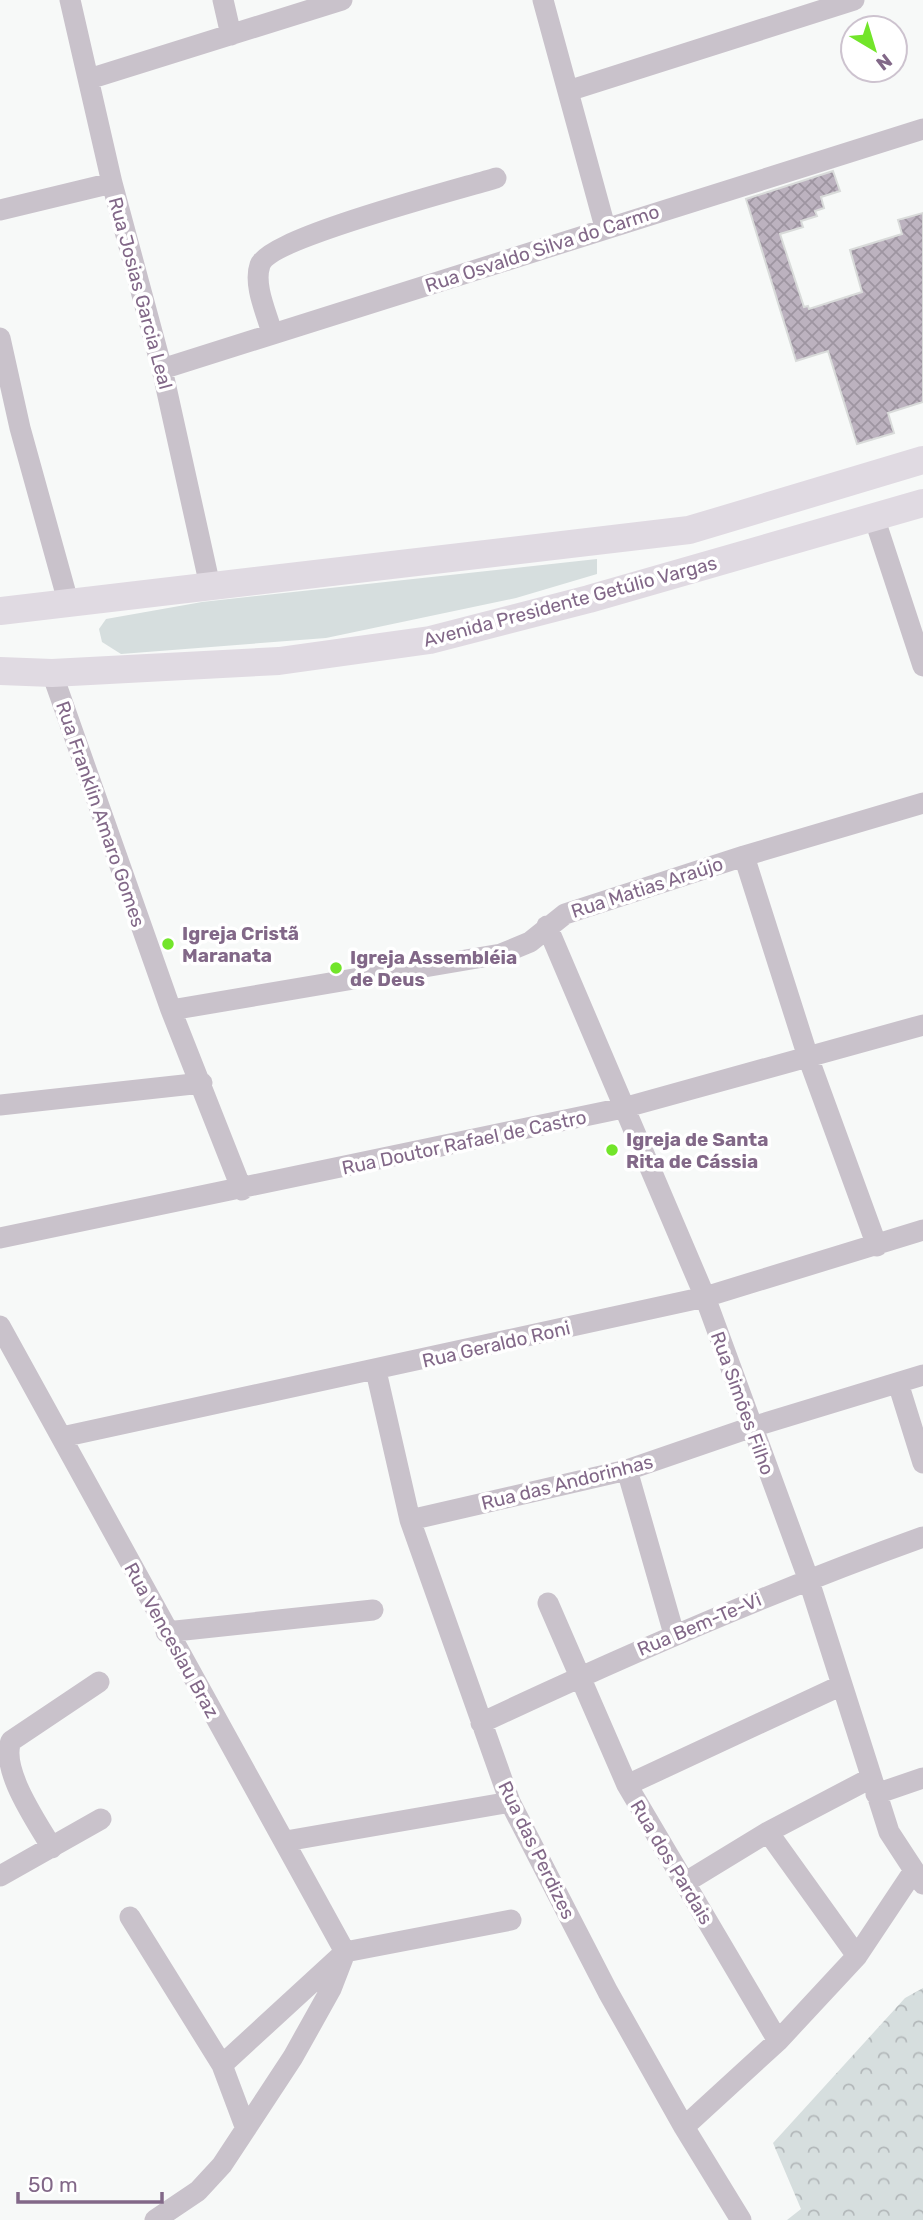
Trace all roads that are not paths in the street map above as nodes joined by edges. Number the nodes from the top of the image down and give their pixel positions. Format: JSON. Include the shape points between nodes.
{"nodes":[{"id":1,"x":70,"y":0,"type":"edge"},
{"id":2,"x":223,"y":0,"type":"edge"},
{"id":3,"x":342,"y":0,"type":"edge"},
{"id":4,"x":543,"y":0,"type":"edge"},
{"id":5,"x":854,"y":0,"type":"edge"},
{"id":6,"x":231,"y":34,"type":"junction"},
{"id":7,"x":89,"y":79,"type":"junction"},
{"id":8,"x":568,"y":91,"type":"junction"},
{"id":9,"x":923,"y":129,"type":"edge"},
{"id":10,"x":496,"y":178,"type":"dead end"},
{"id":11,"x":112,"y":183,"type":"junction"},
{"id":12,"x":0,"y":210,"type":"edge"},
{"id":13,"x":605,"y":228,"type":"junction"},
{"id":14,"x":272,"y":333,"type":"junction"},
{"id":15,"x":0,"y":338,"type":"edge"},
{"id":16,"x":162,"y":369,"type":"junction"},
{"id":17,"x":10,"y":426,"type":"edge"},
{"id":18,"x":923,"y":460,"type":"edge"},
{"id":19,"x":923,"y":503,"type":"edge"},
{"id":20,"x":874,"y":517,"type":"junction"},
{"id":21,"x":210,"y":586,"type":"junction"},
{"id":22,"x":69,"y":605,"type":"junction"},
{"id":23,"x":0,"y":611,"type":"edge"},
{"id":24,"x":923,"y":666,"type":"edge"},
{"id":25,"x":0,"y":671,"type":"edge"},
{"id":26,"x":52,"y":673,"type":"junction"},
{"id":27,"x":923,"y":803,"type":"edge"},
{"id":28,"x":744,"y":856,"type":"junction"},
{"id":29,"x":547,"y":926,"type":"junction"},
{"id":30,"x":171,"y":1010,"type":"junction"},
{"id":31,"x":923,"y":1025,"type":"edge"},
{"id":32,"x":808,"y":1056,"type":"junction"},
{"id":33,"x":202,"y":1083,"type":"junction"},
{"id":34,"x":0,"y":1105,"type":"edge"},
{"id":35,"x":623,"y":1108,"type":"junction"},
{"id":36,"x":242,"y":1190,"type":"junction"},
{"id":37,"x":923,"y":1230,"type":"edge"},
{"id":38,"x":0,"y":1238,"type":"edge"},
{"id":39,"x":877,"y":1246,"type":"junction"},
{"id":40,"x":705,"y":1297,"type":"junction"},
{"id":41,"x":0,"y":1326,"type":"edge"},
{"id":42,"x":8,"y":1360,"type":"edge"},
{"id":43,"x":376,"y":1371,"type":"junction"},
{"id":44,"x":923,"y":1375,"type":"edge"},
{"id":45,"x":898,"y":1383,"type":"junction"},
{"id":46,"x":752,"y":1427,"type":"junction"},
{"id":47,"x":62,"y":1437,"type":"junction"},
{"id":48,"x":923,"y":1463,"type":"edge"},
{"id":49,"x":627,"y":1470,"type":"junction"},
{"id":50,"x":410,"y":1521,"type":"junction"},
{"id":51,"x":923,"y":1537,"type":"edge"},
{"id":52,"x":808,"y":1578,"type":"junction"},
{"id":53,"x":548,"y":1603,"type":"dead end"},
{"id":54,"x":373,"y":1610,"type":"dead end"},
{"id":55,"x":166,"y":1632,"type":"junction"},
{"id":56,"x":674,"y":1633,"type":"junction"},
{"id":57,"x":578,"y":1678,"type":"junction"},
{"id":58,"x":99,"y":1682,"type":"dead end"},
{"id":59,"x":842,"y":1685,"type":"junction"},
{"id":60,"x":481,"y":1723,"type":"junction"},
{"id":61,"x":923,"y":1778,"type":"edge"},
{"id":62,"x":627,"y":1785,"type":"junction"},
{"id":63,"x":873,"y":1786,"type":"junction"},
{"id":64,"x":510,"y":1802,"type":"junction"},
{"id":65,"x":101,"y":1819,"type":"dead end"},
{"id":66,"x":768,"y":1832,"type":"junction"},
{"id":67,"x":286,"y":1842,"type":"junction"},
{"id":68,"x":52,"y":1848,"type":"junction"},
{"id":69,"x":0,"y":1876,"type":"edge"},
{"id":70,"x":918,"y":1878,"type":"edge"},
{"id":71,"x":686,"y":1882,"type":"junction"},
{"id":72,"x":130,"y":1917,"type":"dead end"},
{"id":73,"x":511,"y":1920,"type":"dead end"},
{"id":74,"x":345,"y":1952,"type":"junction"},
{"id":75,"x":857,"y":1956,"type":"junction"},
{"id":76,"x":778,"y":2041,"type":"junction"},
{"id":77,"x":222,"y":2065,"type":"junction"},
{"id":78,"x":684,"y":2127,"type":"junction"},
{"id":79,"x":246,"y":2129,"type":"junction"},
{"id":80,"x":155,"y":2220,"type":"edge"},
{"id":81,"x":741,"y":2220,"type":"edge"}],
"edges":[{"from":1,"to":7,"type":"street","name":"Rua Josias Garcia Leal"},
{"from":2,"to":6,"type":"street"},
{"from":3,"to":6,"type":"street"},
{"from":4,"to":8,"type":"street"},
{"from":5,"to":8,"type":"street"},
{"from":6,"to":7,"type":"street"},
{"from":7,"to":11,"type":"street","name":"Rua Josias Garcia Leal"},
{"from":8,"to":13,"type":"street"},
{"from":9,"to":13,"type":"street","name":"Rua Osvaldo Silva do Carmo"},
{"from":10,"to":14,"type":"street","via":[[297,239],[264,257],[258,281]]},
{"from":11,"to":12,"type":"street"},
{"from":11,"to":16,"type":"street","name":"Rua Josias Garcia Leal"},
{"from":13,"to":14,"type":"street","name":"Rua Osvaldo Silva do Carmo"},
{"from":14,"to":16,"type":"street","name":"Rua Osvaldo Silva do Carmo"},
{"from":15,"to":17,"type":"street"},
{"from":16,"to":21,"type":"street","name":"Rua Josias Garcia Leal"},
{"from":17,"to":22,"type":"street"},
{"from":18,"to":21,"type":"main road","name":"Avenida Presidente Getúlio Vargas","via":[[689,530]]},
{"from":19,"to":20,"type":"main road","name":"Avenida Presidente Getúlio Vargas"},
{"from":20,"to":24,"type":"street"},
{"from":20,"to":26,"type":"main road","name":"Avenida Presidente Getúlio Vargas","via":[[430,640],[279,661]]},
{"from":21,"to":22,"type":"main road","name":"Avenida Presidente Getúlio Vargas"},
{"from":22,"to":23,"type":"main road","name":"Avenida Presidente Getúlio Vargas"},
{"from":25,"to":26,"type":"main road","name":"Avenida Presidente Getúlio Vargas"},
{"from":26,"to":30,"type":"street","name":"Rua Franklin Amaro Gomes"},
{"from":27,"to":28,"type":"street","name":"Rua Matias Araújo"},
{"from":28,"to":29,"type":"street","name":"Rua Matias Araújo","via":[[565,914]]},
{"from":28,"to":32,"type":"street"},
{"from":29,"to":30,"type":"street","name":"Rua Matias Araújo","via":[[530,942],[501,954]]},
{"from":29,"to":35,"type":"street","name":"Rua Simões Filho"},
{"from":30,"to":33,"type":"street","name":"Rua Franklin Amaro Gomes"},
{"from":31,"to":32,"type":"street","name":"Rua Doutor Rafael de Castro"},
{"from":32,"to":35,"type":"street","name":"Rua Doutor Rafael de Castro"},
{"from":32,"to":39,"type":"street"},
{"from":33,"to":34,"type":"street"},
{"from":33,"to":36,"type":"street","name":"Rua Franklin Amaro Gomes"},
{"from":35,"to":36,"type":"street","name":"Rua Doutor Rafael de Castro"},
{"from":35,"to":40,"type":"street","name":"Rua Simões Filho"},
{"from":36,"to":38,"type":"street","name":"Rua Doutor Rafael de Castro"},
{"from":37,"to":39,"type":"street","name":"Rua Geraldo Roni"},
{"from":39,"to":40,"type":"street","name":"Rua Geraldo Roni"},
{"from":40,"to":43,"type":"street","name":"Rua Geraldo Roni"},
{"from":40,"to":46,"type":"street","name":"Rua Simões Filho"},
{"from":41,"to":42,"type":"street","name":"Rua Venceslau Braz"},
{"from":42,"to":47,"type":"street","name":"Rua Venceslau Braz"},
{"from":43,"to":47,"type":"street","name":"Rua Geraldo Roni"},
{"from":43,"to":50,"type":"street","name":"Rua das Perdizes"},
{"from":44,"to":45,"type":"street","name":"Rua das Andorinhas"},
{"from":45,"to":46,"type":"street","name":"Rua das Andorinhas"},
{"from":45,"to":48,"type":"street"},
{"from":46,"to":49,"type":"street","name":"Rua das Andorinhas"},
{"from":46,"to":52,"type":"street","name":"Rua Simões Filho"},
{"from":47,"to":55,"type":"street","name":"Rua Venceslau Braz"},
{"from":49,"to":50,"type":"street","name":"Rua das Andorinhas"},
{"from":49,"to":56,"type":"street"},
{"from":50,"to":60,"type":"street","name":"Rua das Perdizes"},
{"from":51,"to":52,"type":"street","name":"Rua Bem-Te-Vi"},
{"from":52,"to":56,"type":"street","name":"Rua Bem-Te-Vi"},
{"from":52,"to":59,"type":"street","name":"Rua Simões Filho"},
{"from":53,"to":57,"type":"street","name":"Rua dos Pardais"},
{"from":54,"to":55,"type":"street"},
{"from":55,"to":67,"type":"street","name":"Rua Venceslau Braz"},
{"from":56,"to":57,"type":"street","name":"Rua Bem-Te-Vi"},
{"from":57,"to":60,"type":"street","name":"Rua Bem-Te-Vi"},
{"from":57,"to":62,"type":"street","name":"Rua dos Pardais"},
{"from":58,"to":68,"type":"street","via":[[11,1741],[6,1751],[8,1769]]},
{"from":59,"to":62,"type":"street"},
{"from":59,"to":63,"type":"street","name":"Rua Simões Filho"},
{"from":60,"to":64,"type":"street","name":"Rua das Perdizes"},
{"from":61,"to":63,"type":"street"},
{"from":62,"to":71,"type":"street","name":"Rua dos Pardais"},
{"from":63,"to":66,"type":"street"},
{"from":63,"to":70,"type":"street","name":"Rua Simões Filho","via":[[889,1832]]},
{"from":64,"to":67,"type":"street"},
{"from":64,"to":78,"type":"street","name":"Rua das Perdizes"},
{"from":65,"to":68,"type":"street"},
{"from":66,"to":71,"type":"street"},
{"from":66,"to":75,"type":"street"},
{"from":67,"to":74,"type":"street","name":"Rua Venceslau Braz"},
{"from":68,"to":69,"type":"street"},
{"from":70,"to":75,"type":"street"},
{"from":71,"to":76,"type":"street","name":"Rua dos Pardais"},
{"from":72,"to":77,"type":"street"},
{"from":73,"to":74,"type":"street"},
{"from":74,"to":77,"type":"street"},
{"from":74,"to":79,"type":"street","via":[[331,1989],[293,2057]]},
{"from":75,"to":76,"type":"street"},
{"from":76,"to":78,"type":"street"},
{"from":77,"to":79,"type":"street"},
{"from":78,"to":81,"type":"street","name":"Rua das Perdizes"},
{"from":79,"to":80,"type":"street","via":[[198,2191]]}]}
